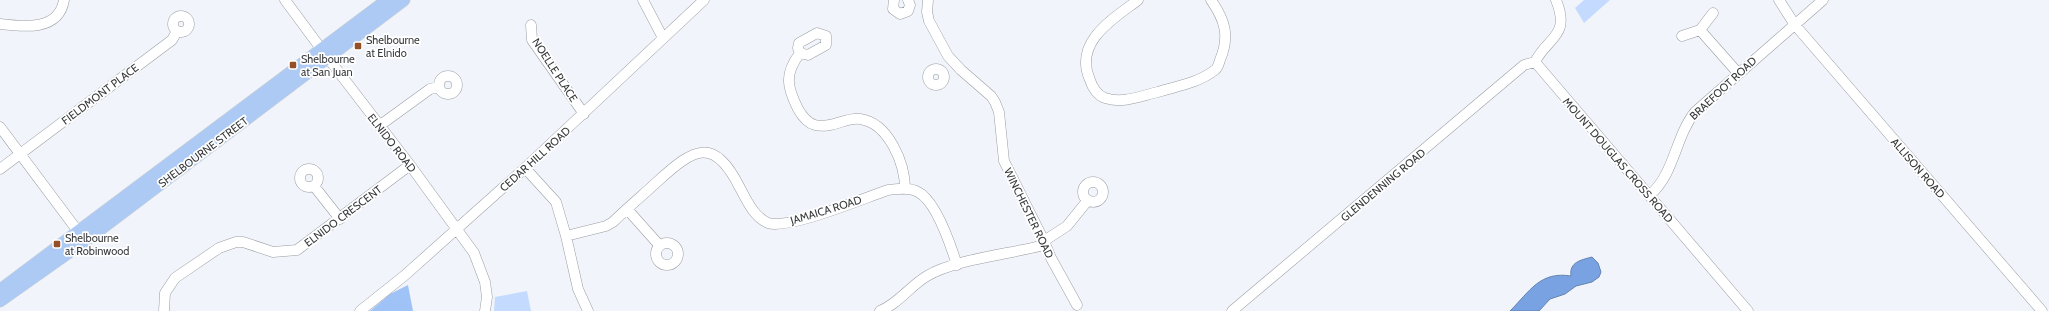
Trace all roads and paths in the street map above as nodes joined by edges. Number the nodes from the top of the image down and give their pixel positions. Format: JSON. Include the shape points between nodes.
{"nodes":[{"id":1,"x":64,"y":0,"type":"edge"},
{"id":2,"x":285,"y":0,"type":"edge"},
{"id":3,"x":387,"y":0,"type":"edge"},
{"id":4,"x":404,"y":0,"type":"edge"},
{"id":5,"x":643,"y":0,"type":"edge"},
{"id":6,"x":704,"y":0,"type":"edge"},
{"id":7,"x":894,"y":0,"type":"edge"},
{"id":8,"x":1138,"y":0,"type":"edge"},
{"id":9,"x":1211,"y":0,"type":"edge"},
{"id":10,"x":1556,"y":0,"type":"edge"},
{"id":11,"x":1779,"y":0,"type":"edge"},
{"id":12,"x":1823,"y":0,"type":"edge"},
{"id":13,"x":909,"y":2,"type":"edge"},
{"id":14,"x":928,"y":2,"type":"edge"},
{"id":15,"x":1713,"y":13,"type":"dead end"},
{"id":16,"x":0,"y":24,"type":"edge"},
{"id":17,"x":531,"y":25,"type":"dead end"},
{"id":18,"x":1795,"y":25,"type":"junction"},
{"id":19,"x":1700,"y":30,"type":"junction"},
{"id":20,"x":177,"y":32,"type":"dead end"},
{"id":21,"x":1682,"y":36,"type":"dead end"},
{"id":22,"x":663,"y":38,"type":"junction"},
{"id":23,"x":800,"y":53,"type":"dead end"},
{"id":24,"x":325,"y":54,"type":"junction"},
{"id":25,"x":954,"y":62,"type":"junction"},
{"id":26,"x":1535,"y":62,"type":"junction"},
{"id":27,"x":943,"y":72,"type":"dead end"},
{"id":28,"x":1738,"y":73,"type":"junction"},
{"id":29,"x":439,"y":87,"type":"dead end"},
{"id":30,"x":584,"y":114,"type":"junction"},
{"id":31,"x":378,"y":126,"type":"junction"},
{"id":32,"x":0,"y":127,"type":"edge"},
{"id":33,"x":21,"y":154,"type":"junction"},
{"id":34,"x":410,"y":165,"type":"junction"},
{"id":35,"x":525,"y":168,"type":"junction"},
{"id":36,"x":0,"y":169,"type":"edge"},
{"id":37,"x":314,"y":186,"type":"dead end"},
{"id":38,"x":905,"y":189,"type":"junction"},
{"id":39,"x":1650,"y":195,"type":"junction"},
{"id":40,"x":1088,"y":200,"type":"dead end"},
{"id":41,"x":627,"y":209,"type":"junction"},
{"id":42,"x":340,"y":219,"type":"junction"},
{"id":43,"x":456,"y":229,"type":"junction"},
{"id":44,"x":566,"y":236,"type":"junction"},
{"id":45,"x":82,"y":237,"type":"junction"},
{"id":46,"x":1044,"y":241,"type":"junction"},
{"id":47,"x":660,"y":246,"type":"dead end"},
{"id":48,"x":957,"y":265,"type":"junction"},
{"id":49,"x":0,"y":290,"type":"edge"},
{"id":50,"x":0,"y":301,"type":"edge"},
{"id":51,"x":1077,"y":305,"type":"dead end"},
{"id":52,"x":164,"y":311,"type":"edge"},
{"id":53,"x":360,"y":311,"type":"edge"},
{"id":54,"x":485,"y":311,"type":"edge"},
{"id":55,"x":588,"y":311,"type":"edge"},
{"id":56,"x":880,"y":311,"type":"edge"},
{"id":57,"x":1232,"y":311,"type":"edge"},
{"id":58,"x":1748,"y":311,"type":"edge"},
{"id":59,"x":2042,"y":311,"type":"edge"}],
"edges":[{"from":1,"to":16,"type":"street","via":[[58,15],[46,23],[26,26]]},
{"from":2,"to":24,"type":"street","name":"ELNIDO ROAD"},
{"from":3,"to":24,"type":"main road","name":"SHELBOURNE STREET"},
{"from":4,"to":24,"type":"main road","name":"SHELBOURNE STREET"},
{"from":5,"to":22,"type":"street"},
{"from":6,"to":22,"type":"street","name":"CEDAR HILL ROAD"},
{"from":7,"to":13,"type":"street","name":"WINCHESTER ROAD","via":[[893,9],[897,13],[906,13]]},
{"from":8,"to":9,"type":"street","via":[[1100,29],[1087,50],[1086,72],[1093,88],[1103,98],[1123,101],[1195,82],[1216,69],[1223,53],[1226,32],[1222,16]]},
{"from":10,"to":26,"type":"street","via":[[1560,30]]},
{"from":11,"to":18,"type":"street","name":"ALLISON ROAD"},
{"from":12,"to":18,"type":"street","name":"BRAEFOOT ROAD"},
{"from":13,"to":14,"type":"street","name":"WINCHESTER ROAD"},
{"from":14,"to":25,"type":"street","name":"WINCHESTER ROAD","via":[[929,20],[948,56]]},
{"from":15,"to":19,"type":"street"},
{"from":17,"to":30,"type":"street","name":"NOELLE PLACE","via":[[532,40]]},
{"from":18,"to":28,"type":"street","name":"BRAEFOOT ROAD"},
{"from":18,"to":59,"type":"street","name":"ALLISON ROAD"},
{"from":19,"to":21,"type":"street"},
{"from":19,"to":28,"type":"street"},
{"from":20,"to":33,"type":"street","name":"FIELDMONT PLACE","via":[[172,40]]},
{"from":22,"to":30,"type":"street","name":"CEDAR HILL ROAD"},
{"from":23,"to":38,"type":"street","via":[[790,69],[788,88],[801,114],[813,124],[822,126],[859,119],[878,127],[890,142],[903,169]]},
{"from":24,"to":31,"type":"street","name":"ELNIDO ROAD"},
{"from":24,"to":45,"type":"main road","name":"SHELBOURNE STREET"},
{"from":25,"to":27,"type":"street"},
{"from":25,"to":46,"type":"street","name":"WINCHESTER ROAD","via":[[995,102],[999,112],[1004,161]]},
{"from":26,"to":39,"type":"street","name":"MOUNT DOUGLAS CROSS ROAD"},
{"from":26,"to":57,"type":"street","name":"GLENDENNING ROAD","via":[[1524,65]]},
{"from":28,"to":39,"type":"street","name":"BRAEFOOT ROAD","via":[[1684,126],[1667,174]]},
{"from":29,"to":31,"type":"street","via":[[430,89]]},
{"from":30,"to":35,"type":"street","name":"CEDAR HILL ROAD"},
{"from":31,"to":34,"type":"street","name":"ELNIDO ROAD"},
{"from":32,"to":33,"type":"street"},
{"from":33,"to":36,"type":"street","name":"FIELDMONT PLACE"},
{"from":33,"to":45,"type":"street"},
{"from":34,"to":42,"type":"street","name":"ELNIDO CRESCENT"},
{"from":34,"to":43,"type":"street","name":"ELNIDO ROAD"},
{"from":35,"to":43,"type":"street","name":"CEDAR HILL ROAD"},
{"from":35,"to":44,"type":"street","via":[[556,202]]},
{"from":37,"to":42,"type":"street"},
{"from":38,"to":41,"type":"street","name":"JAMAICA ROAD","via":[[888,190],[790,223],[769,223],[748,204],[727,165],[719,158],[698,153],[680,161]]},
{"from":38,"to":48,"type":"street","name":"JAMAICA ROAD","via":[[920,193],[927,200],[947,236]]},
{"from":39,"to":58,"type":"street","name":"MOUNT DOUGLAS CROSS ROAD"},
{"from":40,"to":46,"type":"street","via":[[1067,226]]},
{"from":41,"to":44,"type":"street","name":"JAMAICA ROAD","via":[[606,226]]},
{"from":41,"to":47,"type":"street"},
{"from":42,"to":52,"type":"street","name":"ELNIDO CRESCENT","via":[[305,246],[291,252],[269,252],[243,242],[219,248],[175,278],[165,293]]},
{"from":43,"to":53,"type":"street","name":"CEDAR HILL ROAD"},
{"from":43,"to":54,"type":"street","name":"ELNIDO ROAD","via":[[474,253],[481,268],[487,297]]},
{"from":44,"to":55,"type":"street","via":[[578,289]]},
{"from":45,"to":49,"type":"main road","name":"SHELBOURNE STREET"},
{"from":45,"to":50,"type":"main road","name":"SHELBOURNE STREET"},
{"from":46,"to":48,"type":"street","via":[[1040,246]]},
{"from":46,"to":51,"type":"street","name":"WINCHESTER ROAD"},
{"from":48,"to":56,"type":"street","via":[[927,276],[899,300]]}]}
